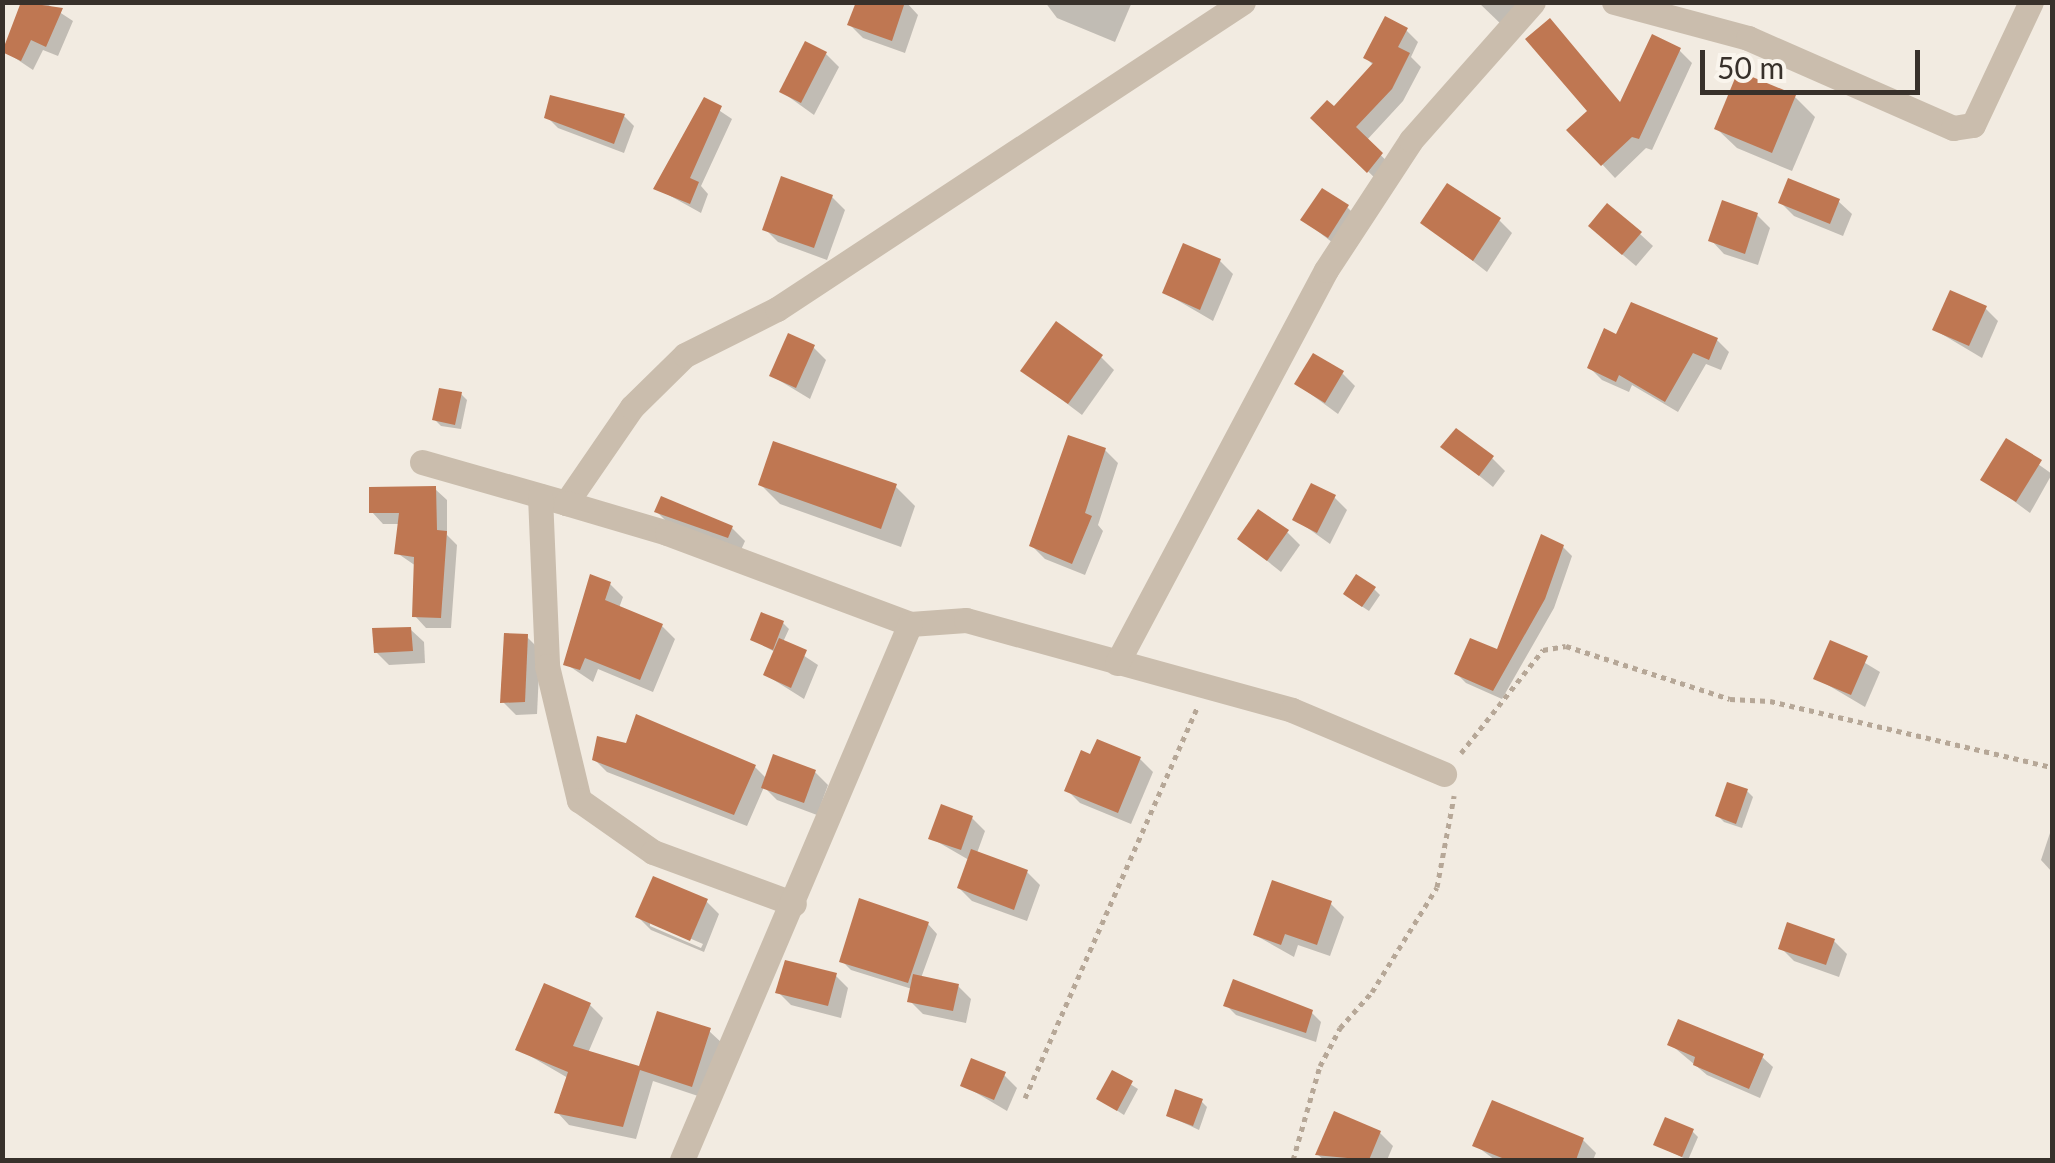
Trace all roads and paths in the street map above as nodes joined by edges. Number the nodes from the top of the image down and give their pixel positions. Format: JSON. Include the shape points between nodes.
{"nodes":[{"id":1,"x":1242,"y":2,"type":"edge"},
{"id":2,"x":1532,"y":2,"type":"edge"},
{"id":3,"x":1614,"y":2,"type":"edge"},
{"id":4,"x":2032,"y":2,"type":"edge"},
{"id":5,"x":422,"y":462,"type":"dead end"},
{"id":6,"x":540,"y":496,"type":"junction"},
{"id":7,"x":566,"y":504,"type":"junction"},
{"id":8,"x":910,"y":624,"type":"junction"},
{"id":9,"x":1117,"y":662,"type":"junction"},
{"id":10,"x":1206,"y":687,"type":"junction"},
{"id":11,"x":2052,"y":768,"type":"edge"},
{"id":12,"x":1444,"y":774,"type":"junction"},
{"id":13,"x":794,"y":904,"type":"junction"},
{"id":14,"x":1026,"y":1098,"type":"dead end"},
{"id":15,"x":682,"y":1160,"type":"edge"},
{"id":16,"x":1293,"y":1160,"type":"edge"}],
"edges":[{"from":1,"to":7,"type":"street","via":[[777,310],[685,355],[632,407]]},
{"from":2,"to":9,"type":"street","via":[[1411,140],[1326,270]]},
{"from":3,"to":4,"type":"street","via":[[1748,38],[1953,128],[1973,125]]},
{"from":5,"to":6,"type":"street"},
{"from":6,"to":7,"type":"street"},
{"from":6,"to":13,"type":"street","via":[[547,666],[580,800],[653,852]]},
{"from":7,"to":8,"type":"street"},
{"from":8,"to":9,"type":"street","via":[[966,620]]},
{"from":8,"to":13,"type":"street"},
{"from":9,"to":10,"type":"street"},
{"from":10,"to":12,"type":"street","via":[[1292,710]]},
{"from":10,"to":14,"type":"path"},
{"from":11,"to":12,"type":"path","via":[[1730,698],[1566,646],[1543,650]]},
{"from":12,"to":16,"type":"path","via":[[1455,814],[1437,887],[1372,992],[1340,1028],[1320,1066]]},
{"from":13,"to":15,"type":"street"}]}
